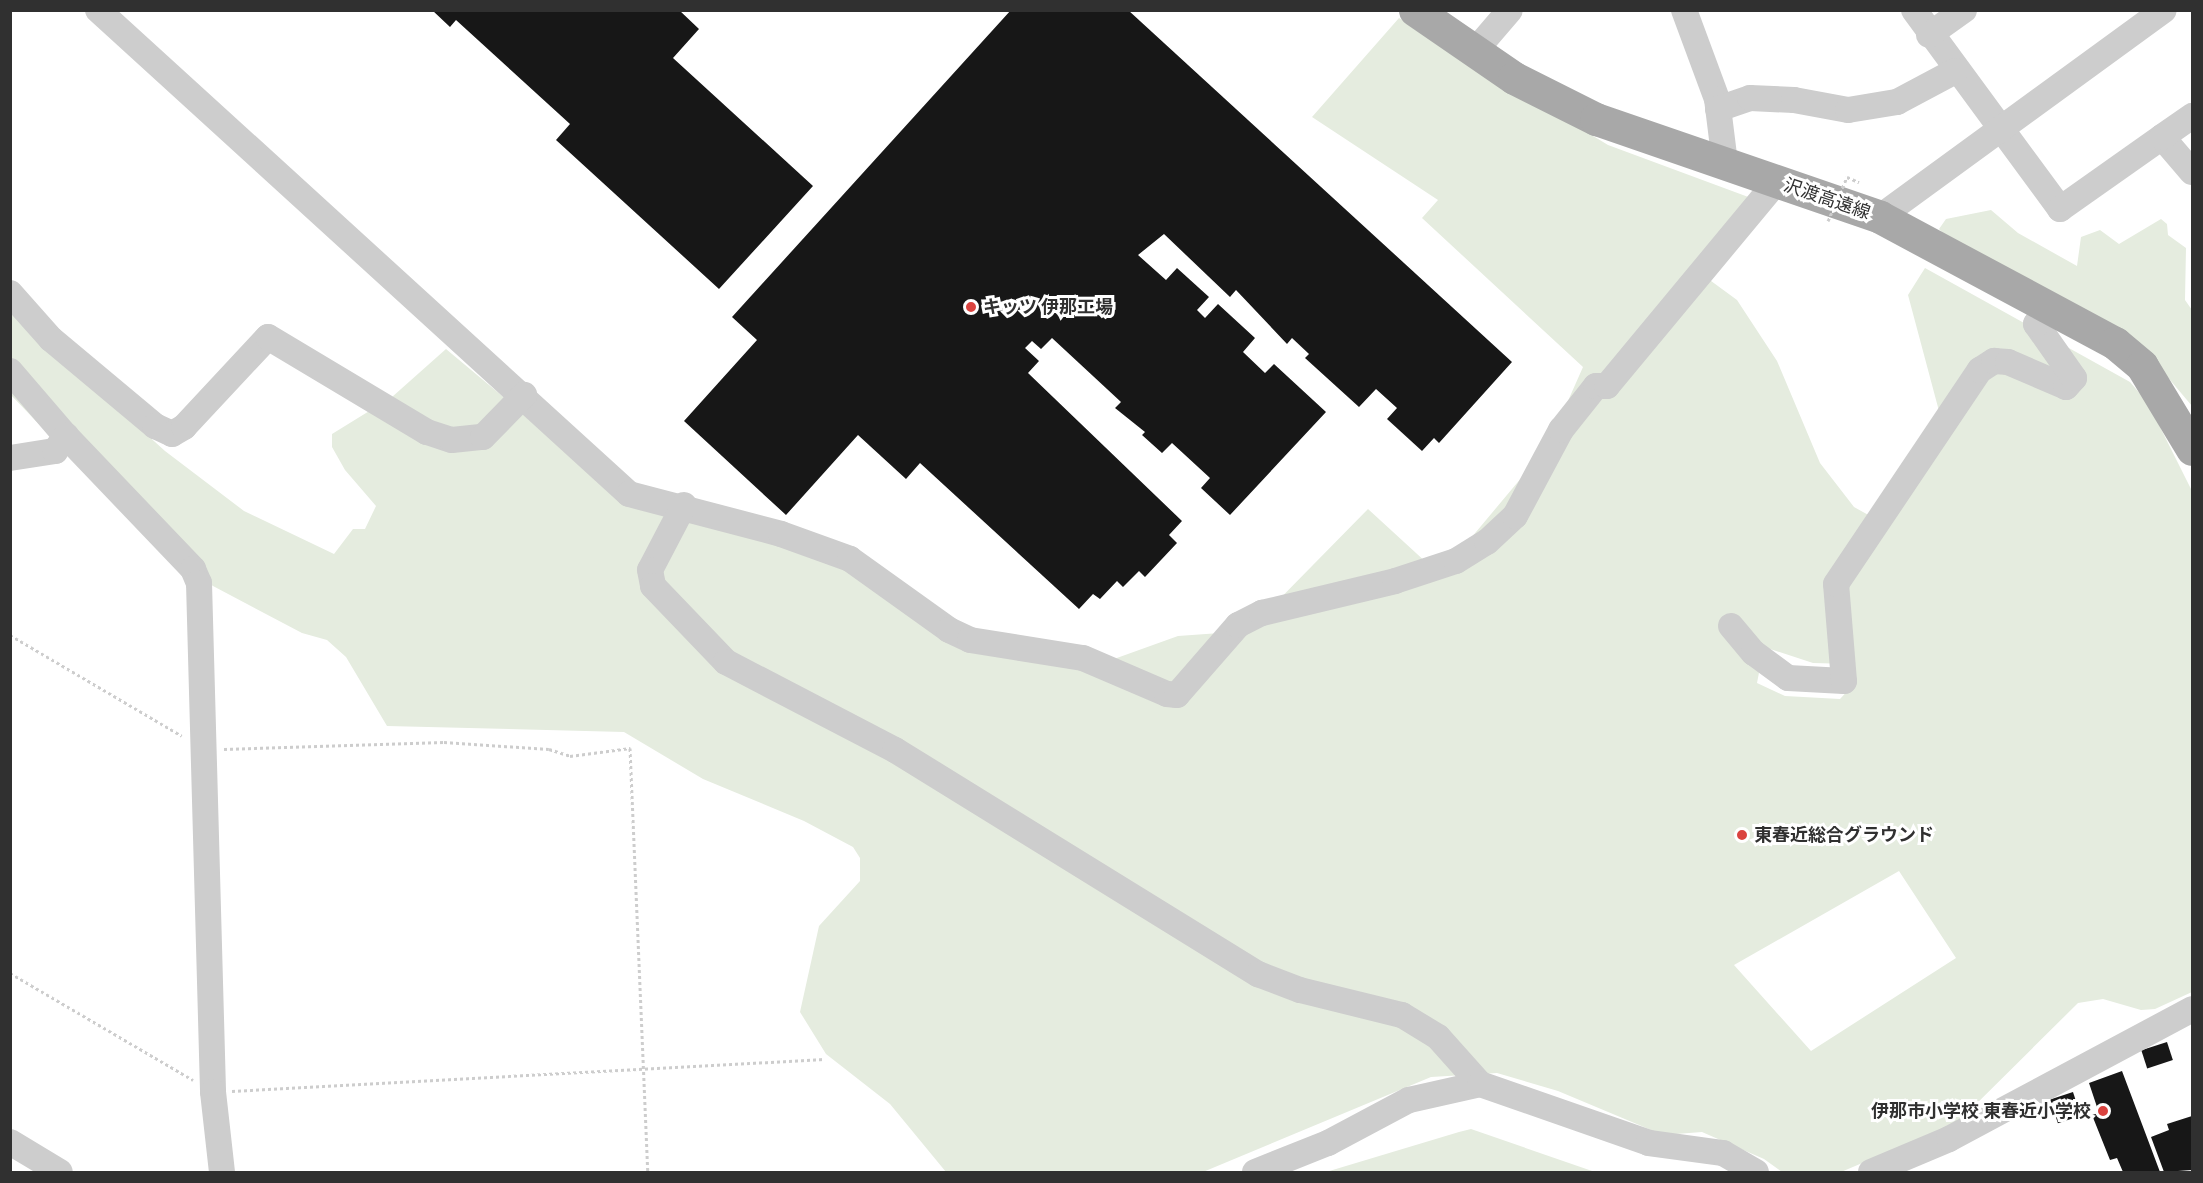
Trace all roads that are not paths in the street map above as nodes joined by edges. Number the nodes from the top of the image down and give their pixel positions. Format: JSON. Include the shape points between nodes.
{"nodes":[{"id":1,"x":98,"y":10,"type":"edge"},
{"id":2,"x":1415,"y":10,"type":"edge"},
{"id":3,"x":1510,"y":10,"type":"edge"},
{"id":4,"x":1684,"y":10,"type":"edge"},
{"id":5,"x":1914,"y":10,"type":"edge"},
{"id":6,"x":1964,"y":10,"type":"edge"},
{"id":7,"x":2164,"y":10,"type":"edge"},
{"id":8,"x":1929,"y":35,"type":"junction"},
{"id":9,"x":1474,"y":52,"type":"junction"},
{"id":10,"x":1955,"y":71,"type":"junction"},
{"id":11,"x":1718,"y":109,"type":"junction"},
{"id":12,"x":2193,"y":116,"type":"edge"},
{"id":13,"x":1999,"y":128,"type":"junction"},
{"id":14,"x":2162,"y":137,"type":"junction"},
{"id":15,"x":1725,"y":163,"type":"junction"},
{"id":16,"x":2193,"y":172,"type":"edge"},
{"id":17,"x":1777,"y":181,"type":"junction"},
{"id":18,"x":1880,"y":217,"type":"junction"},
{"id":19,"x":10,"y":293,"type":"edge"},
{"id":20,"x":2046,"y":308,"type":"junction"},
{"id":21,"x":10,"y":371,"type":"edge"},
{"id":22,"x":524,"y":395,"type":"junction"},
{"id":23,"x":66,"y":436,"type":"junction"},
{"id":24,"x":2193,"y":449,"type":"edge"},
{"id":25,"x":10,"y":458,"type":"edge"},
{"id":26,"x":684,"y":505,"type":"junction"},
{"id":27,"x":1731,"y":626,"type":"dead end"},
{"id":28,"x":2193,"y":1009,"type":"edge"},
{"id":29,"x":1480,"y":1084,"type":"junction"},
{"id":30,"x":10,"y":1142,"type":"edge"},
{"id":31,"x":60,"y":1173,"type":"edge"},
{"id":32,"x":222,"y":1173,"type":"edge"},
{"id":33,"x":1255,"y":1173,"type":"edge"},
{"id":34,"x":1756,"y":1173,"type":"edge"},
{"id":35,"x":1871,"y":1173,"type":"edge"}],
"edges":[{"from":1,"to":22,"type":"street"},
{"from":2,"to":9,"type":"main road","name":"沢渡高遠線"},
{"from":3,"to":9,"type":"street"},
{"from":4,"to":11,"type":"street"},
{"from":5,"to":8,"type":"street"},
{"from":6,"to":8,"type":"street"},
{"from":7,"to":13,"type":"street"},
{"from":8,"to":10,"type":"street"},
{"from":9,"to":15,"type":"main road","name":"沢渡高遠線","via":[[1514,78],[1596,118]]},
{"from":10,"to":11,"type":"street","via":[[1897,102],[1848,110],[1794,100],[1750,98]]},
{"from":10,"to":13,"type":"street"},
{"from":11,"to":15,"type":"street"},
{"from":12,"to":14,"type":"street"},
{"from":13,"to":14,"type":"street","via":[[2060,208]]},
{"from":13,"to":18,"type":"street"},
{"from":14,"to":16,"type":"street"},
{"from":15,"to":17,"type":"main road","name":"沢渡高遠線"},
{"from":17,"to":18,"type":"main road","name":"沢渡高遠線"},
{"from":17,"to":26,"type":"street","via":[[1606,386],[1596,386],[1561,430],[1515,516],[1487,542],[1456,561],[1332,598],[1262,613],[1239,625],[1177,695],[1083,658],[970,640],[948,630],[850,559]]},
{"from":18,"to":20,"type":"main road","name":"沢渡高遠線"},
{"from":19,"to":22,"type":"street","via":[[51,339],[155,426],[171,434],[184,427],[268,337],[427,432],[452,440],[483,437]]},
{"from":20,"to":24,"type":"main road","name":"沢渡高遠線","via":[[2115,344],[2142,366]]},
{"from":20,"to":27,"type":"street","via":[[2036,324],[2074,378],[2066,387],[2007,362],[1994,361],[1980,370],[1836,584],[1844,681],[1788,678],[1754,653]]},
{"from":21,"to":23,"type":"street"},
{"from":22,"to":26,"type":"street","via":[[629,495]]},
{"from":23,"to":25,"type":"street","via":[[55,451]]},
{"from":23,"to":32,"type":"street","via":[[193,569],[199,583],[213,1092]]},
{"from":26,"to":29,"type":"street","via":[[650,570],[653,586],[726,662],[896,750],[1258,974],[1300,990],[1402,1015],[1438,1037]]},
{"from":28,"to":35,"type":"street","via":[[1949,1139]]},
{"from":29,"to":33,"type":"street","via":[[1409,1100],[1328,1143]]},
{"from":29,"to":34,"type":"street","via":[[1649,1143],[1723,1153]]},
{"from":30,"to":31,"type":"street"}]}
